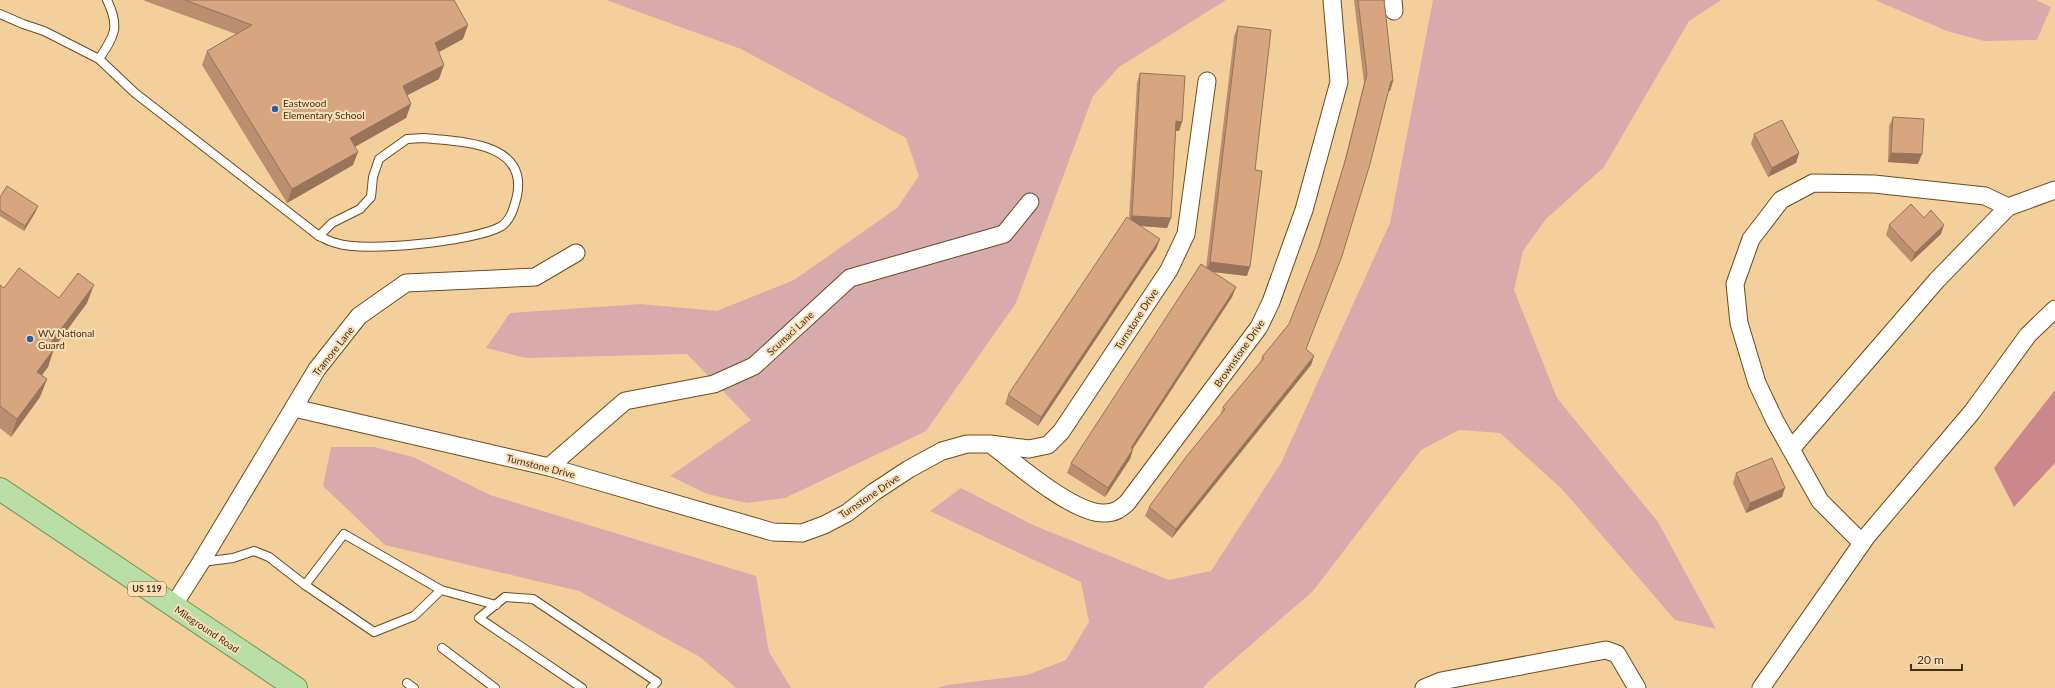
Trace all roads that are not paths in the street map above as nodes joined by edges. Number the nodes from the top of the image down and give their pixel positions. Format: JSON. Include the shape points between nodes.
{"nodes":[{"id":1,"x":107,"y":0,"type":"edge"},
{"id":2,"x":1332,"y":0,"type":"edge"},
{"id":3,"x":0,"y":14,"type":"edge"},
{"id":4,"x":99,"y":59,"type":"junction"},
{"id":5,"x":1207,"y":80,"type":"dead end"},
{"id":6,"x":2055,"y":190,"type":"edge"},
{"id":7,"x":1030,"y":202,"type":"dead end"},
{"id":8,"x":2008,"y":207,"type":"junction"},
{"id":9,"x":319,"y":236,"type":"junction"},
{"id":10,"x":576,"y":253,"type":"dead end"},
{"id":11,"x":2055,"y":310,"type":"edge"},
{"id":12,"x":294,"y":408,"type":"junction"},
{"id":13,"x":990,"y":444,"type":"junction"},
{"id":14,"x":1790,"y":449,"type":"junction"},
{"id":15,"x":549,"y":467,"type":"junction"},
{"id":16,"x":0,"y":489,"type":"edge"},
{"id":17,"x":1862,"y":543,"type":"junction"},
{"id":18,"x":201,"y":562,"type":"junction"},
{"id":19,"x":305,"y":586,"type":"junction"},
{"id":20,"x":441,"y":590,"type":"junction"},
{"id":21,"x":496,"y":605,"type":"junction"},
{"id":22,"x":173,"y":606,"type":"junction"},
{"id":23,"x":442,"y":648,"type":"dead end"},
{"id":24,"x":296,"y":688,"type":"edge"},
{"id":25,"x":495,"y":688,"type":"edge"},
{"id":26,"x":582,"y":688,"type":"edge"},
{"id":27,"x":651,"y":688,"type":"edge"},
{"id":28,"x":1424,"y":688,"type":"edge"},
{"id":29,"x":1637,"y":688,"type":"edge"},
{"id":30,"x":1761,"y":688,"type":"edge"}],
"edges":[{"from":1,"to":4,"type":"lane","via":[[116,28]]},
{"from":2,"to":13,"type":"street","name":"Brownstone Drive","via":[[1338,82],[1301,217],[1260,327],[1186,427],[1127,503],[1118,511],[1104,514],[1085,509],[1062,497]]},
{"from":3,"to":4,"type":"lane","via":[[44,31]]},
{"from":4,"to":9,"type":"lane","via":[[135,93]]},
{"from":5,"to":13,"type":"street","name":"Turnstone Drive","via":[[1186,234],[1169,270],[1057,437],[1048,445],[1030,450]]},
{"from":6,"to":8,"type":"street"},
{"from":7,"to":15,"type":"street","name":"Scumaci Lane","via":[[1004,234],[850,278],[754,366],[714,384],[625,401]]},
{"from":8,"to":14,"type":"street","via":[[1937,280]]},
{"from":8,"to":14,"type":"street","via":[[1985,196],[1874,184],[1813,183],[1781,200],[1751,239],[1735,284],[1739,324],[1757,383]]},
{"from":9,"to":9,"type":"lane","via":[[336,244],[391,247],[480,234],[500,227],[506,222],[514,210],[518,177],[512,165],[500,153],[486,146],[424,138],[407,139],[379,159],[373,177],[371,197],[360,209],[332,223]]},
{"from":10,"to":12,"type":"street","name":"Tramore Lane","via":[[535,277],[406,283],[359,316],[317,369]]},
{"from":11,"to":17,"type":"street","via":[[2028,335],[1972,412]]},
{"from":12,"to":15,"type":"street","name":"Turnstone Drive"},
{"from":12,"to":18,"type":"street","name":"Tramore Lane"},
{"from":13,"to":15,"type":"street","name":"Turnstone Drive","via":[[967,444],[942,451],[874,492],[847,513],[802,533],[773,532]]},
{"from":14,"to":17,"type":"street","via":[[1820,501]]},
{"from":16,"to":22,"type":"main road","name":"Mileground Road","number":"US 119"},
{"from":17,"to":30,"type":"street"},
{"from":18,"to":19,"type":"lane","via":[[232,558],[254,551],[269,556]]},
{"from":18,"to":22,"type":"street","name":"Tramore Lane"},
{"from":19,"to":20,"type":"lane","via":[[374,632],[414,616]]},
{"from":19,"to":20,"type":"lane","via":[[344,534]]},
{"from":20,"to":21,"type":"lane"},
{"from":21,"to":26,"type":"lane","via":[[480,618]]},
{"from":21,"to":27,"type":"lane","via":[[505,597],[533,599],[657,682]]},
{"from":22,"to":24,"type":"main road","name":"Mileground Road","number":"US 119"},
{"from":23,"to":25,"type":"lane"},
{"from":28,"to":29,"type":"street","via":[[1441,682],[1606,650],[1617,654]]}]}
